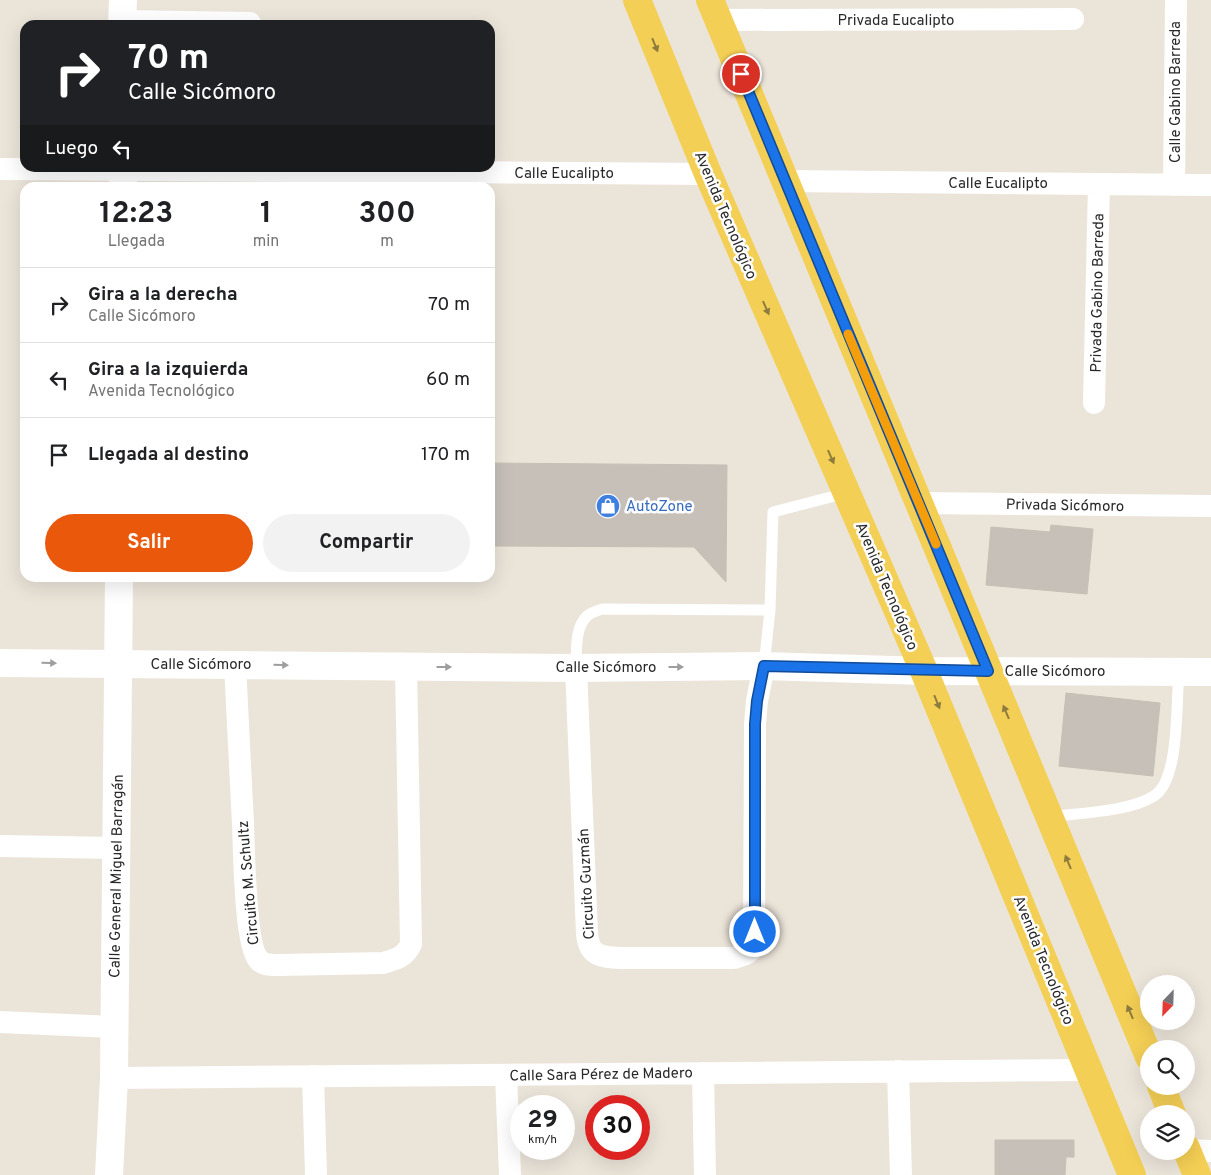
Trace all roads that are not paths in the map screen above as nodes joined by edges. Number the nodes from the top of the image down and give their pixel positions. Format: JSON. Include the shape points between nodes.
{"nodes":[{"id":1,"x":637,"y":0,"type":"edge"},
{"id":2,"x":1176,"y":0,"type":"edge"},
{"id":3,"x":714,"y":10,"type":"edge"},
{"id":4,"x":123,"y":15,"type":"edge"},
{"id":5,"x":1073,"y":19,"type":"dead end"},
{"id":6,"x":202,"y":20,"type":"edge"},
{"id":7,"x":0,"y":169,"type":"edge"},
{"id":8,"x":20,"y":170,"type":"edge"},
{"id":9,"x":62,"y":172,"type":"edge"},
{"id":10,"x":708,"y":174,"type":"junction"},
{"id":11,"x":123,"y":175,"type":"edge"},
{"id":12,"x":785,"y":181,"type":"junction"},
{"id":13,"x":1099,"y":184,"type":"junction"},
{"id":14,"x":1174,"y":185,"type":"junction"},
{"id":15,"x":1211,"y":185,"type":"edge"},
{"id":16,"x":1094,"y":403,"type":"dead end"},
{"id":17,"x":847,"y":493,"type":"junction"},
{"id":18,"x":919,"y":503,"type":"junction"},
{"id":19,"x":1211,"y":506,"type":"edge"},
{"id":20,"x":120,"y":582,"type":"edge"},
{"id":21,"x":770,"y":610,"type":"junction"},
{"id":22,"x":0,"y":663,"type":"edge"},
{"id":23,"x":119,"y":664,"type":"junction"},
{"id":24,"x":235,"y":665,"type":"junction"},
{"id":25,"x":406,"y":666,"type":"junction"},
{"id":26,"x":764,"y":666,"type":"junction"},
{"id":27,"x":576,"y":668,"type":"junction"},
{"id":28,"x":924,"y":671,"type":"junction"},
{"id":29,"x":988,"y":671,"type":"junction"},
{"id":30,"x":1179,"y":672,"type":"junction"},
{"id":31,"x":1211,"y":672,"type":"edge"},
{"id":32,"x":1049,"y":817,"type":"junction"},
{"id":33,"x":0,"y":846,"type":"edge"},
{"id":34,"x":116,"y":848,"type":"junction"},
{"id":35,"x":0,"y":1022,"type":"edge"},
{"id":36,"x":113,"y":1027,"type":"junction"},
{"id":37,"x":1142,"y":1040,"type":"edge"},
{"id":38,"x":1089,"y":1070,"type":"junction"},
{"id":39,"x":898,"y":1071,"type":"junction"},
{"id":40,"x":703,"y":1073,"type":"junction"},
{"id":41,"x":506,"y":1075,"type":"junction"},
{"id":42,"x":313,"y":1076,"type":"junction"},
{"id":43,"x":114,"y":1078,"type":"junction"},
{"id":44,"x":1195,"y":1150,"type":"edge"},
{"id":45,"x":109,"y":1175,"type":"edge"},
{"id":46,"x":316,"y":1175,"type":"edge"},
{"id":47,"x":510,"y":1175,"type":"edge"},
{"id":48,"x":705,"y":1175,"type":"edge"},
{"id":49,"x":900,"y":1175,"type":"edge"},
{"id":50,"x":1132,"y":1175,"type":"edge"},
{"id":51,"x":1198,"y":1175,"type":"edge"}],
"edges":[{"from":1,"to":10,"type":"main road","name":"Avenida Tecnológico","one_way":true},
{"from":2,"to":14,"type":"street","name":"Calle Gabino Barreda"},
{"from":3,"to":5,"type":"street","name":"Privada Eucalipto"},
{"from":3,"to":12,"type":"main road"},
{"from":4,"to":6,"type":"street"},
{"from":7,"to":8,"type":"street","name":"Calle Eucalipto"},
{"from":9,"to":11,"type":"street","name":"Calle Eucalipto"},
{"from":10,"to":11,"type":"street","name":"Calle Eucalipto"},
{"from":10,"to":17,"type":"main road","name":"Avenida Tecnológico","one_way":true},
{"from":12,"to":13,"type":"street","name":"Calle Eucalipto"},
{"from":12,"to":18,"type":"main road"},
{"from":13,"to":14,"type":"street","name":"Calle Eucalipto"},
{"from":13,"to":16,"type":"street","name":"Privada Gabino Barreda"},
{"from":14,"to":15,"type":"street","name":"Calle Eucalipto"},
{"from":17,"to":21,"type":"lane","via":[[773,512]]},
{"from":17,"to":28,"type":"main road","name":"Avenida Tecnológico"},
{"from":18,"to":19,"type":"street","name":"Privada Sicómoro"},
{"from":18,"to":29,"type":"main road"},
{"from":20,"to":23,"type":"street","name":"Calle General Miguel Barragán"},
{"from":21,"to":26,"type":"lane"},
{"from":21,"to":27,"type":"lane","via":[[602,609],[588,615],[582,622],[577,635]]},
{"from":22,"to":23,"type":"street","name":"Calle Sicómoro","one_way":true},
{"from":23,"to":24,"type":"street","name":"Calle Sicómoro"},
{"from":23,"to":34,"type":"street","name":"Calle General Miguel Barragán"},
{"from":24,"to":25,"type":"street","name":"Calle Sicómoro","one_way":true},
{"from":24,"to":25,"type":"street","name":"Circuito M. Schultz","via":[[246,889],[254,952],[265,965],[383,963],[399,959],[411,944]]},
{"from":25,"to":27,"type":"street","name":"Calle Sicómoro","one_way":true},
{"from":27,"to":26,"type":"street","name":"Calle Sicómoro","one_way":true},
{"from":26,"to":27,"type":"street","name":"Circuito Guzmán","via":[[755,724],[754,943],[748,953],[734,958],[608,958],[591,949],[587,934]]},
{"from":26,"to":28,"type":"street","name":"Calle Sicómoro"},
{"from":28,"to":29,"type":"street","name":"Calle Sicómoro"},
{"from":28,"to":38,"type":"main road","name":"Avenida Tecnológico","one_way":true},
{"from":29,"to":30,"type":"street","name":"Calle Sicómoro"},
{"from":32,"to":29,"type":"main road","one_way":true},
{"from":30,"to":31,"type":"street","name":"Calle Sicómoro"},
{"from":30,"to":32,"type":"lane","via":[[1174,752],[1168,779],[1155,796],[1132,806]]},
{"from":37,"to":32,"type":"main road","one_way":true},
{"from":33,"to":34,"type":"street"},
{"from":34,"to":36,"type":"street","name":"Calle General Miguel Barragán"},
{"from":35,"to":36,"type":"street"},
{"from":36,"to":43,"type":"street","name":"Calle General Miguel Barragán"},
{"from":38,"to":39,"type":"street","name":"Calle Sara Pérez de Madero"},
{"from":38,"to":50,"type":"main road","name":"Avenida Tecnológico"},
{"from":39,"to":40,"type":"street","name":"Calle Sara Pérez de Madero"},
{"from":39,"to":49,"type":"street"},
{"from":40,"to":41,"type":"street","name":"Calle Sara Pérez de Madero"},
{"from":40,"to":48,"type":"street"},
{"from":41,"to":42,"type":"street","name":"Calle Sara Pérez de Madero"},
{"from":41,"to":47,"type":"street"},
{"from":42,"to":43,"type":"street","name":"Calle Sara Pérez de Madero"},
{"from":42,"to":46,"type":"street"},
{"from":43,"to":45,"type":"street","name":"Calle General Miguel Barragán"},
{"from":44,"to":51,"type":"main road"}]}
